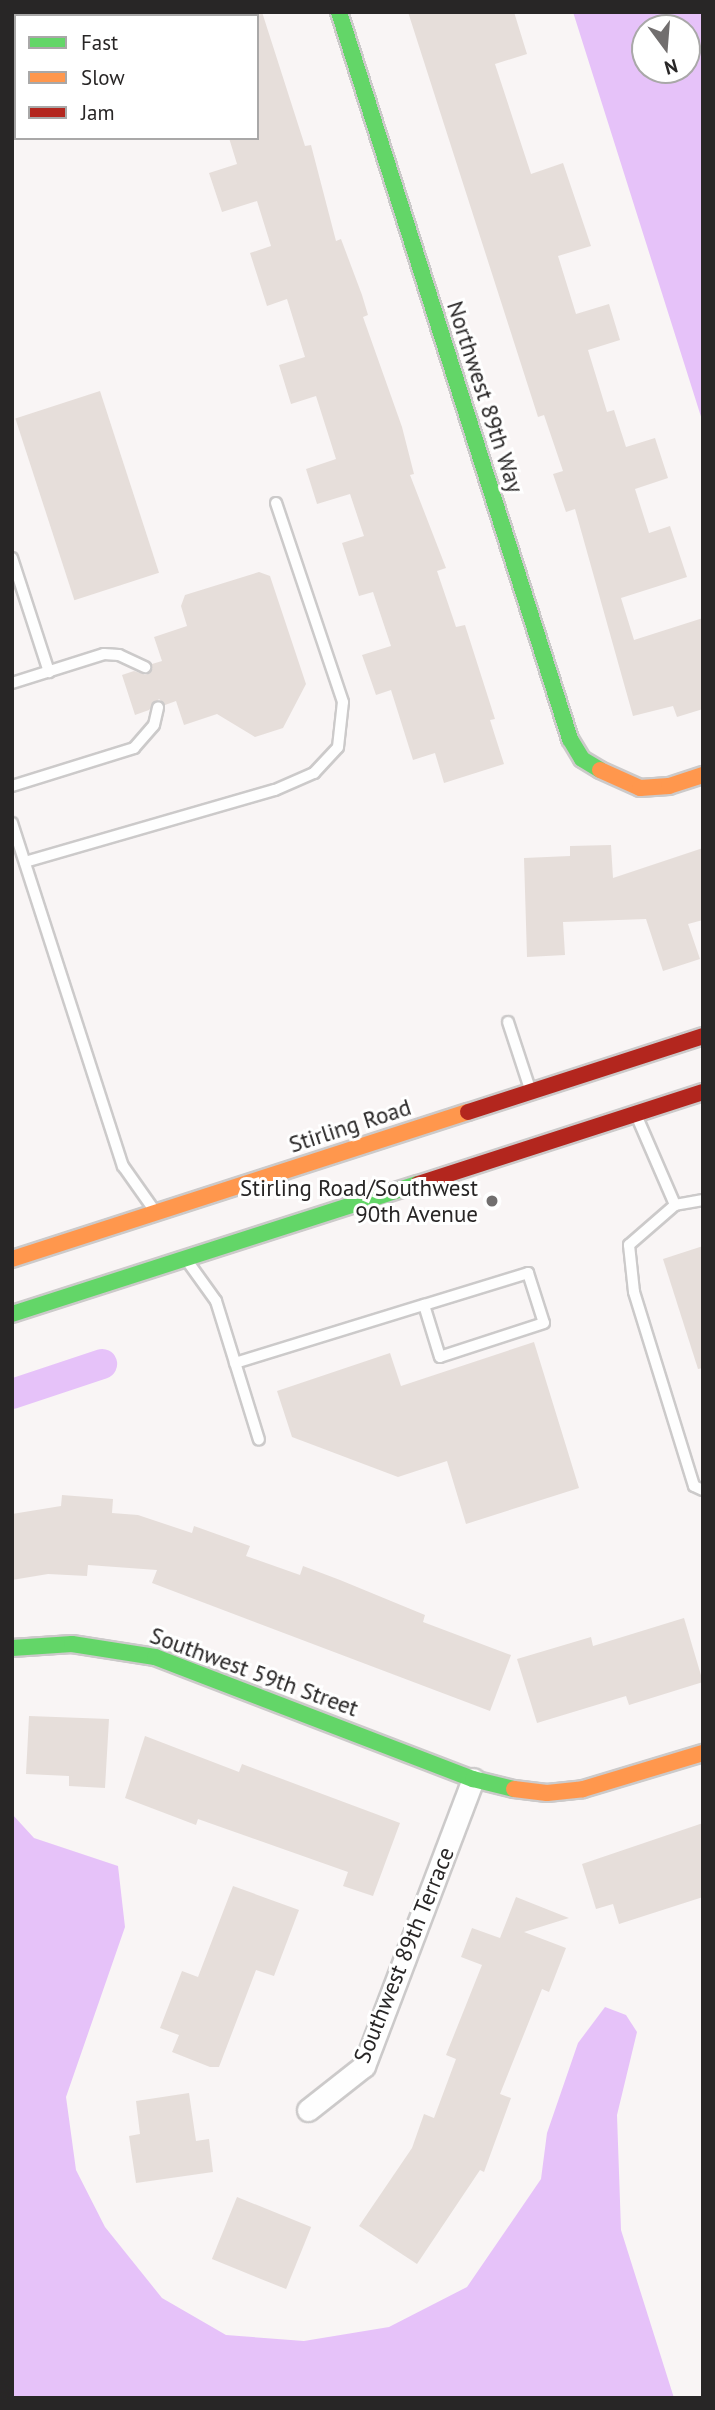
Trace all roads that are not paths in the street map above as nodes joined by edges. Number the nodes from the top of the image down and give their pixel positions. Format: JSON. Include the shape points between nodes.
{"nodes":[{"id":1,"x":339,"y":12,"type":"edge"},
{"id":2,"x":276,"y":503,"type":"dead end"},
{"id":3,"x":12,"y":558,"type":"edge"},
{"id":4,"x":145,"y":667,"type":"dead end"},
{"id":5,"x":49,"y":672,"type":"junction"},
{"id":6,"x":12,"y":683,"type":"edge"},
{"id":7,"x":158,"y":707,"type":"dead end"},
{"id":8,"x":703,"y":775,"type":"edge"},
{"id":9,"x":12,"y":786,"type":"edge"},
{"id":10,"x":12,"y":823,"type":"edge"},
{"id":11,"x":25,"y":862,"type":"junction"},
{"id":12,"x":508,"y":1022,"type":"dead end"},
{"id":13,"x":703,"y":1036,"type":"edge"},
{"id":14,"x":531,"y":1091,"type":"junction"},
{"id":15,"x":703,"y":1092,"type":"edge"},
{"id":16,"x":636,"y":1113,"type":"junction"},
{"id":17,"x":703,"y":1200,"type":"edge"},
{"id":18,"x":675,"y":1205,"type":"junction"},
{"id":19,"x":159,"y":1218,"type":"junction"},
{"id":20,"x":181,"y":1251,"type":"junction"},
{"id":21,"x":12,"y":1259,"type":"edge"},
{"id":22,"x":424,"y":1305,"type":"junction"},
{"id":23,"x":12,"y":1314,"type":"edge"},
{"id":24,"x":235,"y":1363,"type":"junction"},
{"id":25,"x":259,"y":1440,"type":"dead end"},
{"id":26,"x":703,"y":1490,"type":"edge"},
{"id":27,"x":12,"y":1648,"type":"edge"},
{"id":28,"x":703,"y":1753,"type":"edge"},
{"id":29,"x":473,"y":1779,"type":"junction"},
{"id":30,"x":308,"y":2110,"type":"dead end"}],
"edges":[{"from":1,"to":8,"type":"street","name":"Northwest 89th Way","via":[[570,739],[582,759],[613,779],[640,788],[670,786]]},
{"from":2,"to":11,"type":"lane","via":[[343,702],[338,747],[314,773],[275,790]]},
{"from":3,"to":5,"type":"lane"},
{"from":4,"to":5,"type":"lane","via":[[119,655],[104,654]]},
{"from":5,"to":6,"type":"lane"},
{"from":7,"to":9,"type":"lane","via":[[154,725],[134,748]]},
{"from":10,"to":11,"type":"lane"},
{"from":11,"to":19,"type":"lane","via":[[124,1166]]},
{"from":12,"to":14,"type":"lane"},
{"from":13,"to":14,"type":"street","name":"Stirling Road"},
{"from":14,"to":19,"type":"street","name":"Stirling Road"},
{"from":15,"to":16,"type":"street"},
{"from":16,"to":18,"type":"lane"},
{"from":16,"to":20,"type":"street"},
{"from":17,"to":18,"type":"lane"},
{"from":18,"to":26,"type":"lane","via":[[629,1245],[634,1292],[694,1486]]},
{"from":19,"to":21,"type":"street","name":"Stirling Road"},
{"from":20,"to":23,"type":"street"},
{"from":20,"to":24,"type":"lane","via":[[216,1301]]},
{"from":22,"to":22,"type":"lane","via":[[440,1357],[544,1323],[528,1273]]},
{"from":22,"to":24,"type":"lane"},
{"from":24,"to":25,"type":"lane"},
{"from":27,"to":29,"type":"street","name":"Southwest 59th Street","via":[[72,1644],[155,1657]]},
{"from":28,"to":29,"type":"street","name":"Southwest 59th Street","via":[[583,1789],[547,1793]]},
{"from":29,"to":30,"type":"street","name":"Southwest 89th Terrace","via":[[364,2066]]}]}
